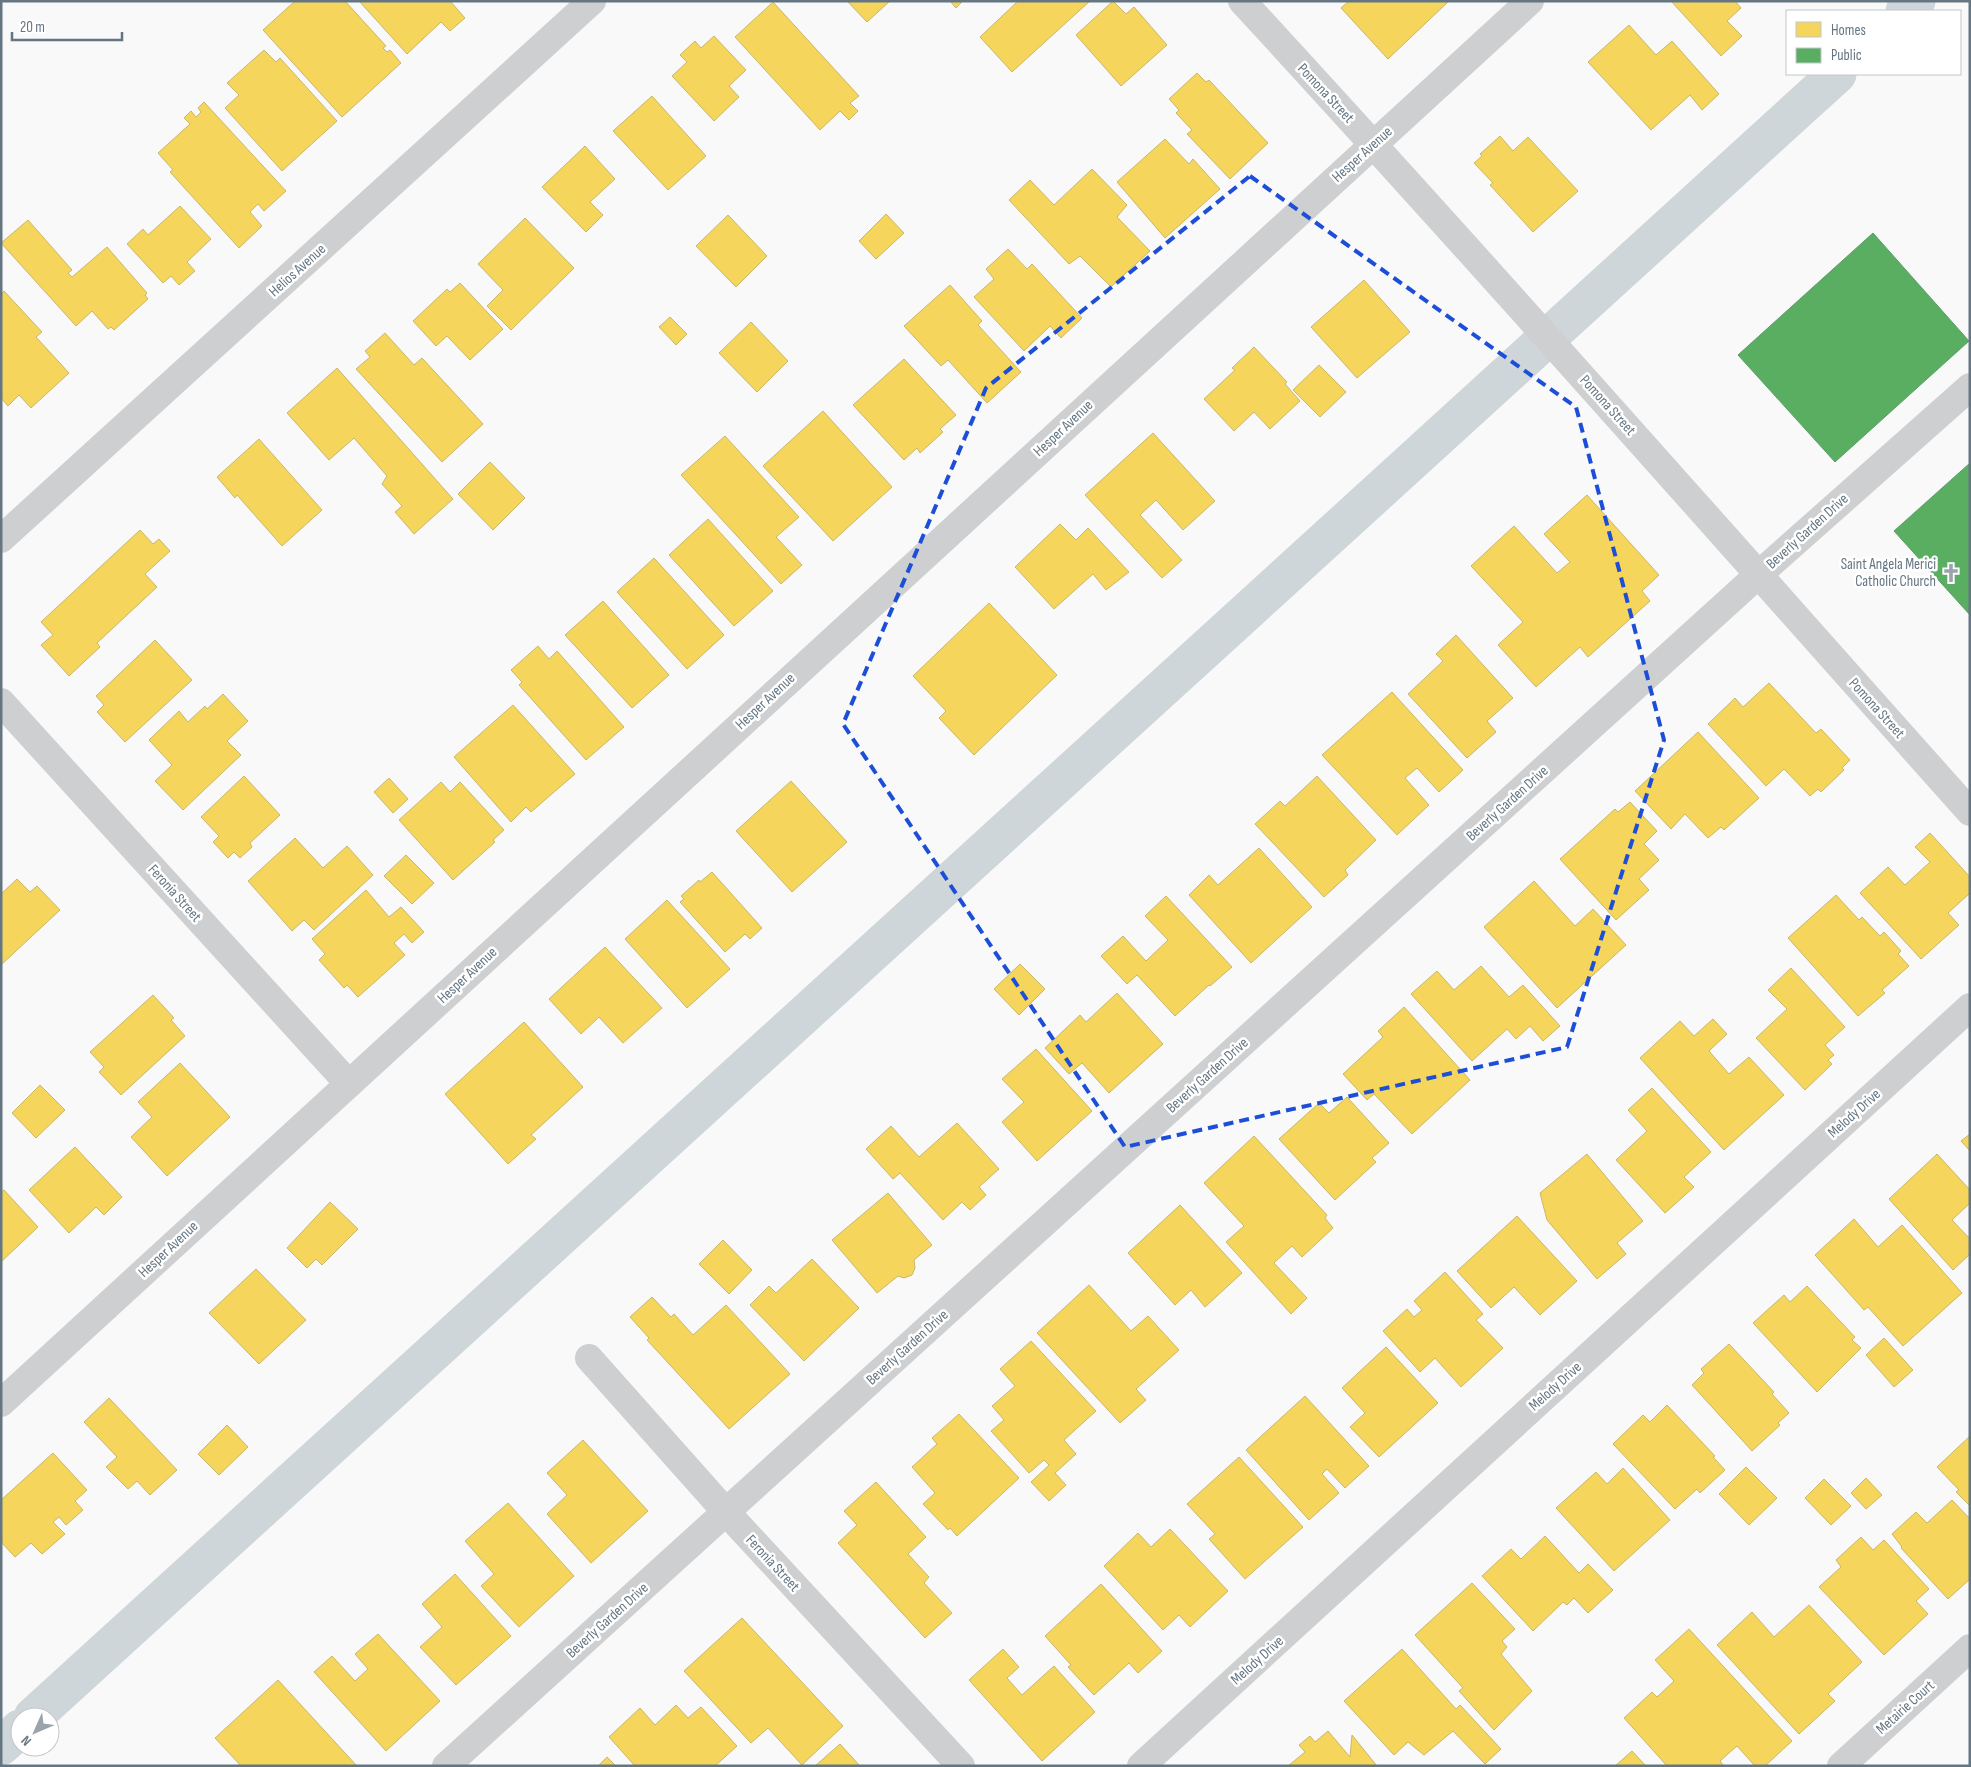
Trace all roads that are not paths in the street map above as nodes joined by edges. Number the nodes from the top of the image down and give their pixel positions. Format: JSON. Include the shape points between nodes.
{"nodes":[{"id":1,"x":592,"y":1,"type":"edge"},
{"id":2,"x":1242,"y":1,"type":"edge"},
{"id":3,"x":1530,"y":1,"type":"edge"},
{"id":4,"x":1373,"y":144,"type":"junction"},
{"id":5,"x":1970,"y":386,"type":"edge"},
{"id":6,"x":1,"y":540,"type":"edge"},
{"id":7,"x":1758,"y":575,"type":"junction"},
{"id":8,"x":1,"y":702,"type":"edge"},
{"id":9,"x":1970,"y":812,"type":"edge"},
{"id":10,"x":1970,"y":1007,"type":"edge"},
{"id":11,"x":348,"y":1084,"type":"junction"},
{"id":12,"x":589,"y":1358,"type":"dead end"},
{"id":13,"x":1,"y":1403,"type":"edge"},
{"id":14,"x":726,"y":1512,"type":"junction"},
{"id":15,"x":1970,"y":1648,"type":"edge"},
{"id":16,"x":446,"y":1766,"type":"edge"},
{"id":17,"x":961,"y":1766,"type":"edge"},
{"id":18,"x":1141,"y":1766,"type":"edge"},
{"id":19,"x":1841,"y":1766,"type":"edge"}],
"edges":[{"from":1,"to":6,"type":"street","name":"Helios Avenue"},
{"from":2,"to":4,"type":"street","name":"Pomona Street"},
{"from":3,"to":4,"type":"street","name":"Hesper Avenue"},
{"from":4,"to":7,"type":"street","name":"Pomona Street"},
{"from":4,"to":11,"type":"street","name":"Hesper Avenue"},
{"from":5,"to":7,"type":"street","name":"Beverly Garden Drive"},
{"from":7,"to":9,"type":"street","name":"Pomona Street"},
{"from":7,"to":14,"type":"street","name":"Beverly Garden Drive"},
{"from":8,"to":11,"type":"street","name":"Feronia Street"},
{"from":10,"to":18,"type":"street","name":"Melody Drive"},
{"from":11,"to":13,"type":"street","name":"Hesper Avenue"},
{"from":12,"to":14,"type":"street","name":"Feronia Street"},
{"from":14,"to":16,"type":"street","name":"Beverly Garden Drive"},
{"from":14,"to":17,"type":"street","name":"Feronia Street"},
{"from":15,"to":19,"type":"street","name":"Metairie Court"}]}
